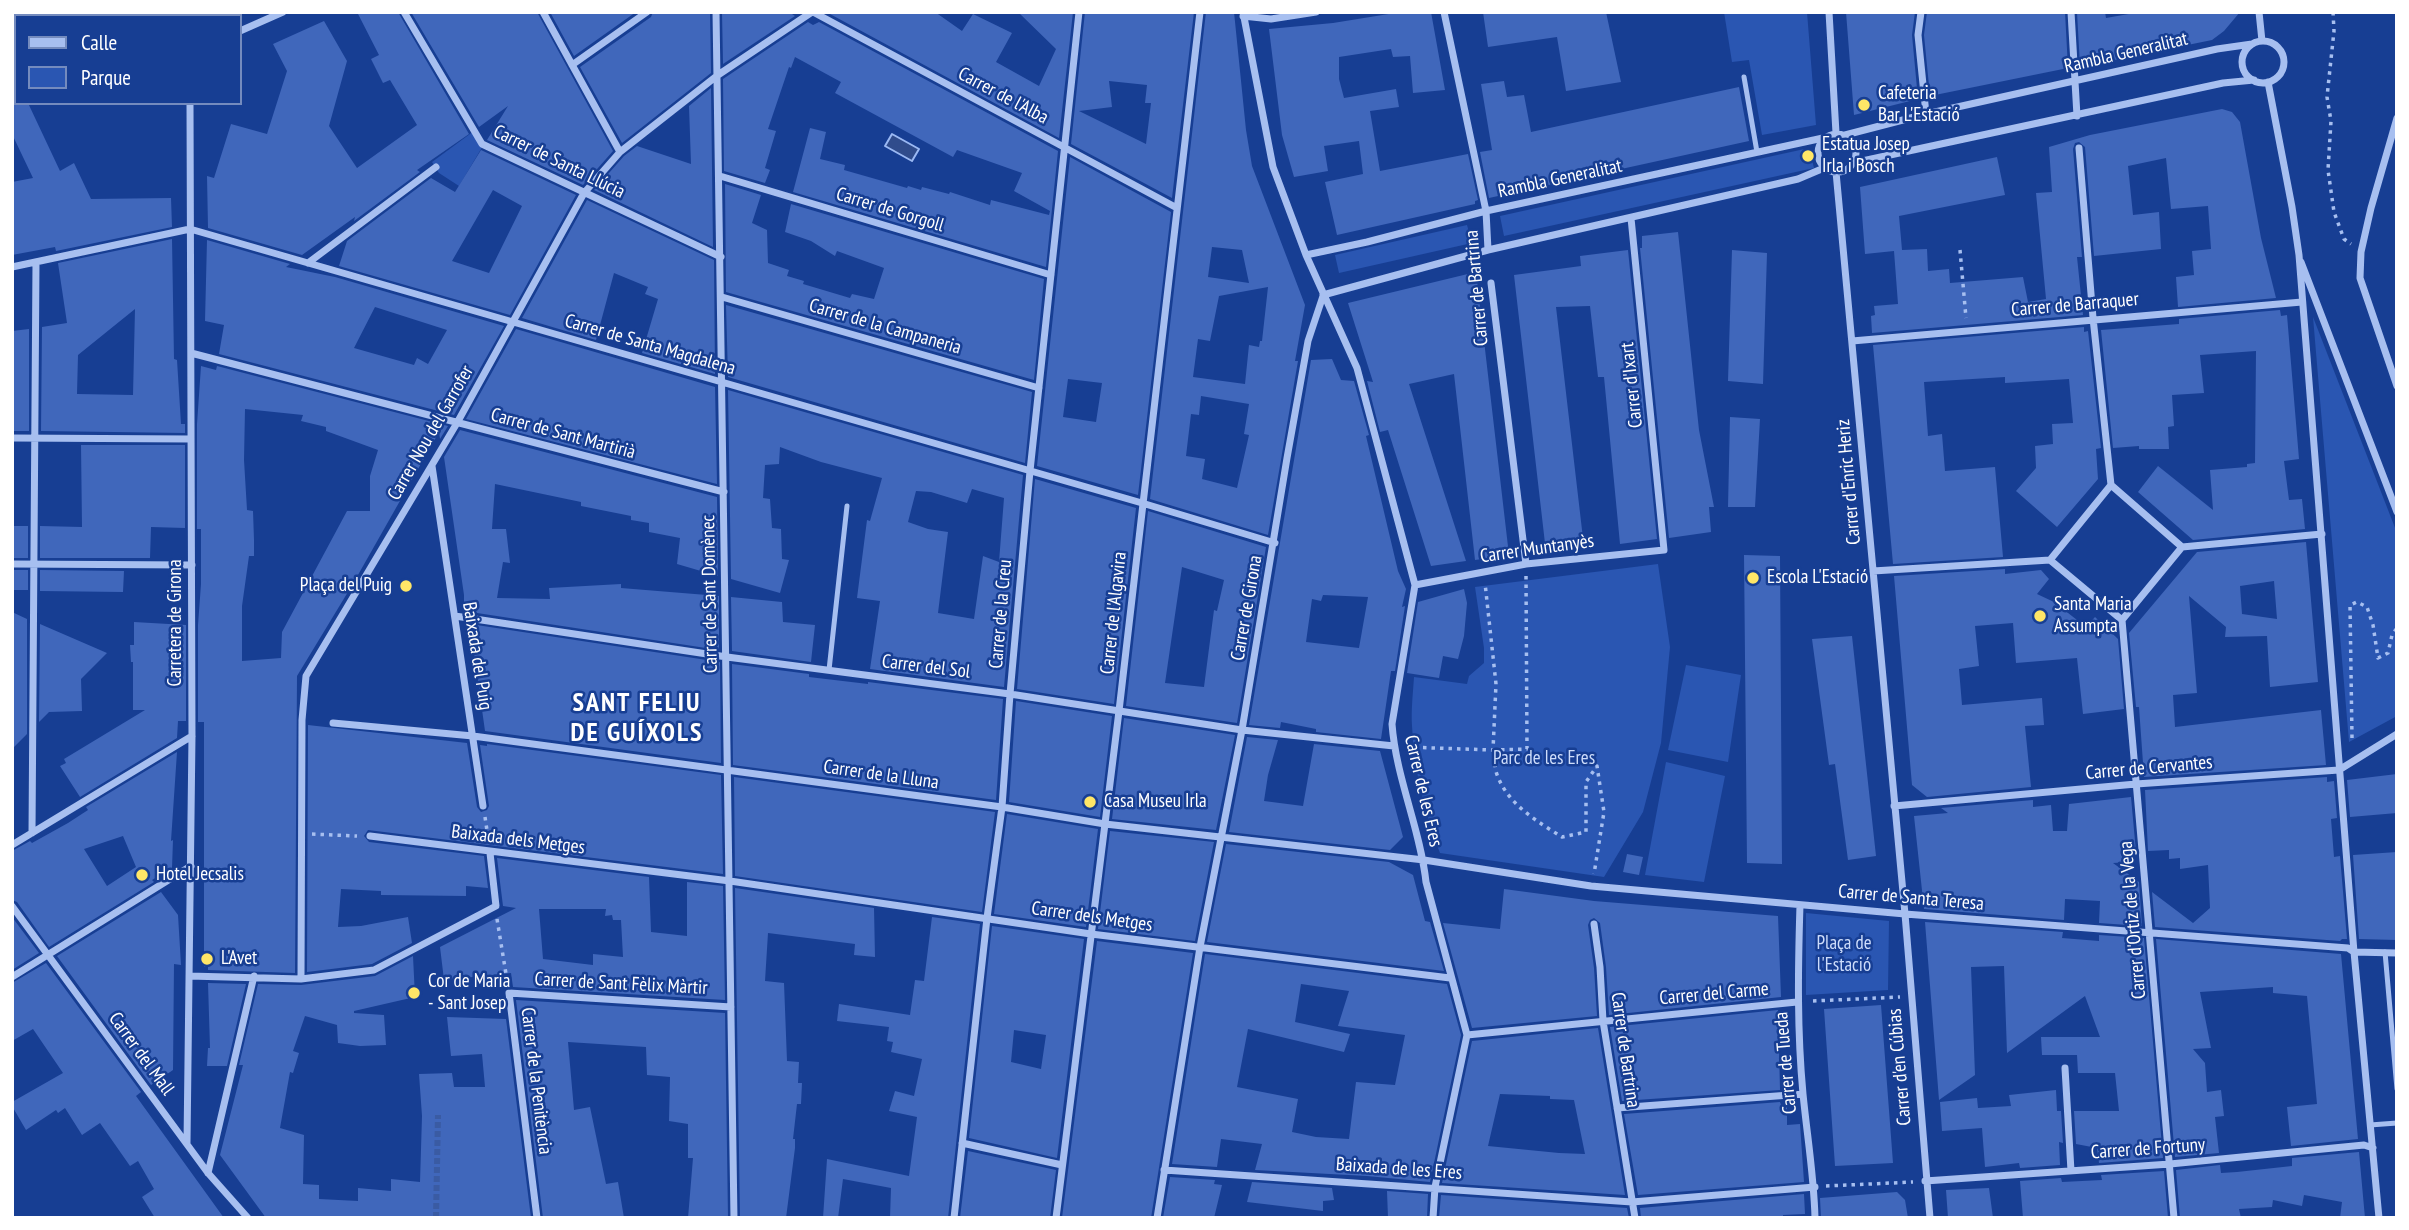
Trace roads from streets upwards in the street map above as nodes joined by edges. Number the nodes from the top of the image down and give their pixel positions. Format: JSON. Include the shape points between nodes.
{"nodes":[{"id":1,"x":282,"y":12,"type":"edge"},
{"id":2,"x":404,"y":12,"type":"edge"},
{"id":3,"x":543,"y":12,"type":"edge"},
{"id":4,"x":647,"y":12,"type":"edge"},
{"id":5,"x":716,"y":12,"type":"edge"},
{"id":6,"x":813,"y":12,"type":"edge"},
{"id":7,"x":1079,"y":12,"type":"edge"},
{"id":8,"x":1199,"y":12,"type":"edge"},
{"id":9,"x":1316,"y":12,"type":"edge"},
{"id":10,"x":1444,"y":12,"type":"edge"},
{"id":11,"x":1829,"y":12,"type":"edge"},
{"id":12,"x":1921,"y":12,"type":"edge"},
{"id":13,"x":2071,"y":12,"type":"edge"},
{"id":14,"x":2259,"y":12,"type":"edge"},
{"id":15,"x":1243,"y":14,"type":"edge"},
{"id":16,"x":242,"y":30,"type":"edge"},
{"id":17,"x":2262,"y":41,"type":"junction"},
{"id":18,"x":2252,"y":44,"type":"junction"},
{"id":19,"x":572,"y":65,"type":"junction"},
{"id":20,"x":718,"y":75,"type":"junction"},
{"id":21,"x":2254,"y":80,"type":"junction"},
{"id":22,"x":2074,"y":81,"type":"junction"},
{"id":23,"x":2268,"y":82,"type":"junction"},
{"id":24,"x":190,"y":105,"type":"edge"},
{"id":25,"x":1926,"y":114,"type":"junction"},
{"id":26,"x":2077,"y":116,"type":"junction"},
{"id":27,"x":2397,"y":118,"type":"edge"},
{"id":28,"x":1836,"y":133,"type":"junction"},
{"id":29,"x":1845,"y":135,"type":"junction"},
{"id":30,"x":1823,"y":138,"type":"junction"},
{"id":31,"x":1065,"y":148,"type":"junction"},
{"id":32,"x":2080,"y":148,"type":"dead end"},
{"id":33,"x":620,"y":152,"type":"junction"},
{"id":34,"x":1853,"y":163,"type":"junction"},
{"id":35,"x":436,"y":167,"type":"dead end"},
{"id":36,"x":1824,"y":168,"type":"junction"},
{"id":37,"x":1836,"y":172,"type":"junction"},
{"id":38,"x":720,"y":176,"type":"junction"},
{"id":39,"x":584,"y":193,"type":"junction"},
{"id":40,"x":1177,"y":208,"type":"junction"},
{"id":41,"x":1486,"y":211,"type":"junction"},
{"id":42,"x":1631,"y":218,"type":"junction"},
{"id":43,"x":190,"y":229,"type":"junction"},
{"id":44,"x":1489,"y":250,"type":"junction"},
{"id":45,"x":1306,"y":255,"type":"junction"},
{"id":46,"x":2299,"y":255,"type":"junction"},
{"id":47,"x":721,"y":257,"type":"junction"},
{"id":48,"x":36,"y":262,"type":"junction"},
{"id":49,"x":308,"y":263,"type":"junction"},
{"id":50,"x":12,"y":267,"type":"edge"},
{"id":51,"x":1051,"y":275,"type":"junction"},
{"id":52,"x":1491,"y":283,"type":"dead end"},
{"id":53,"x":1323,"y":295,"type":"junction"},
{"id":54,"x":722,"y":297,"type":"junction"},
{"id":55,"x":2301,"y":302,"type":"junction"},
{"id":56,"x":2093,"y":318,"type":"junction"},
{"id":57,"x":513,"y":322,"type":"junction"},
{"id":58,"x":1852,"y":341,"type":"junction"},
{"id":59,"x":191,"y":353,"type":"junction"},
{"id":60,"x":723,"y":382,"type":"junction"},
{"id":61,"x":2397,"y":386,"type":"edge"},
{"id":62,"x":1039,"y":388,"type":"junction"},
{"id":63,"x":457,"y":423,"type":"junction"},
{"id":64,"x":12,"y":439,"type":"edge"},
{"id":65,"x":37,"y":439,"type":"junction"},
{"id":66,"x":191,"y":439,"type":"junction"},
{"id":67,"x":432,"y":465,"type":"junction"},
{"id":68,"x":1031,"y":471,"type":"junction"},
{"id":69,"x":2111,"y":485,"type":"junction"},
{"id":70,"x":724,"y":492,"type":"junction"},
{"id":71,"x":1142,"y":503,"type":"junction"},
{"id":72,"x":2397,"y":512,"type":"edge"},
{"id":73,"x":2322,"y":534,"type":"junction"},
{"id":74,"x":1275,"y":543,"type":"junction"},
{"id":75,"x":2182,"y":547,"type":"junction"},
{"id":76,"x":1664,"y":550,"type":"joint"},
{"id":77,"x":2050,"y":560,"type":"junction"},
{"id":78,"x":12,"y":564,"type":"edge"},
{"id":79,"x":35,"y":564,"type":"junction"},
{"id":80,"x":1525,"y":564,"type":"junction"},
{"id":81,"x":192,"y":565,"type":"junction"},
{"id":82,"x":1873,"y":571,"type":"junction"},
{"id":83,"x":1415,"y":585,"type":"junction"},
{"id":84,"x":455,"y":617,"type":"junction"},
{"id":85,"x":2122,"y":620,"type":"junction"},
{"id":86,"x":727,"y":657,"type":"junction"},
{"id":87,"x":1010,"y":694,"type":"junction"},
{"id":88,"x":1119,"y":711,"type":"junction"},
{"id":89,"x":333,"y":723,"type":"dead end"},
{"id":90,"x":1242,"y":730,"type":"junction"},
{"id":91,"x":2397,"y":734,"type":"edge"},
{"id":92,"x":192,"y":736,"type":"junction"},
{"id":93,"x":473,"y":736,"type":"junction"},
{"id":94,"x":1394,"y":746,"type":"junction"},
{"id":95,"x":728,"y":770,"type":"junction"},
{"id":96,"x":2340,"y":770,"type":"junction"},
{"id":97,"x":2136,"y":785,"type":"junction"},
{"id":98,"x":483,"y":806,"type":"road end"},
{"id":99,"x":1894,"y":806,"type":"junction"},
{"id":100,"x":1002,"y":807,"type":"junction"},
{"id":101,"x":1105,"y":824,"type":"junction"},
{"id":102,"x":32,"y":833,"type":"junction"},
{"id":103,"x":370,"y":836,"type":"road end"},
{"id":104,"x":1223,"y":836,"type":"junction"},
{"id":105,"x":12,"y":845,"type":"edge"},
{"id":106,"x":490,"y":853,"type":"junction"},
{"id":107,"x":1424,"y":860,"type":"junction"},
{"id":108,"x":191,"y":866,"type":"junction"},
{"id":109,"x":730,"y":881,"type":"junction"},
{"id":110,"x":1800,"y":905,"type":"junction"},
{"id":111,"x":12,"y":906,"type":"edge"},
{"id":112,"x":1905,"y":914,"type":"junction"},
{"id":113,"x":987,"y":918,"type":"junction"},
{"id":114,"x":1594,"y":924,"type":"dead end"},
{"id":115,"x":1091,"y":933,"type":"junction"},
{"id":116,"x":2150,"y":933,"type":"junction"},
{"id":117,"x":1200,"y":947,"type":"junction"},
{"id":118,"x":2354,"y":952,"type":"junction"},
{"id":119,"x":2397,"y":953,"type":"edge"},
{"id":120,"x":48,"y":955,"type":"junction"},
{"id":121,"x":189,"y":976,"type":"junction"},
{"id":122,"x":254,"y":976,"type":"junction"},
{"id":123,"x":12,"y":977,"type":"edge"},
{"id":124,"x":1450,"y":978,"type":"junction"},
{"id":125,"x":301,"y":979,"type":"junction"},
{"id":126,"x":509,"y":993,"type":"joint"},
{"id":127,"x":1797,"y":1002,"type":"junction"},
{"id":128,"x":731,"y":1007,"type":"junction"},
{"id":129,"x":1603,"y":1021,"type":"junction"},
{"id":130,"x":1467,"y":1035,"type":"junction"},
{"id":131,"x":2065,"y":1068,"type":"dead end"},
{"id":132,"x":1803,"y":1094,"type":"junction"},
{"id":133,"x":1617,"y":1108,"type":"junction"},
{"id":134,"x":187,"y":1143,"type":"junction"},
{"id":135,"x":962,"y":1143,"type":"junction"},
{"id":136,"x":2373,"y":1147,"type":"junction"},
{"id":137,"x":2170,"y":1164,"type":"junction"},
{"id":138,"x":1062,"y":1165,"type":"junction"},
{"id":139,"x":1164,"y":1170,"type":"junction"},
{"id":140,"x":2071,"y":1171,"type":"junction"},
{"id":141,"x":208,"y":1173,"type":"junction"},
{"id":142,"x":1925,"y":1181,"type":"junction"},
{"id":143,"x":1436,"y":1187,"type":"junction"},
{"id":144,"x":1815,"y":1187,"type":"junction"},
{"id":145,"x":1632,"y":1202,"type":"junction"},
{"id":146,"x":248,"y":1218,"type":"edge"},
{"id":147,"x":537,"y":1218,"type":"edge"},
{"id":148,"x":734,"y":1218,"type":"edge"},
{"id":149,"x":954,"y":1218,"type":"edge"},
{"id":150,"x":1056,"y":1218,"type":"edge"},
{"id":151,"x":1157,"y":1218,"type":"edge"},
{"id":152,"x":1433,"y":1218,"type":"edge"},
{"id":153,"x":1635,"y":1218,"type":"edge"},
{"id":154,"x":1815,"y":1218,"type":"edge"},
{"id":155,"x":1930,"y":1218,"type":"edge"},
{"id":156,"x":2175,"y":1218,"type":"edge"},
{"id":157,"x":2379,"y":1218,"type":"edge"}],
"edges":[{"from":1,"to":16,"type":"street"},
{"from":2,"to":39,"type":"street","name":"Carrer de Santa Llúcia","via":[[482,145]]},
{"from":3,"to":19,"type":"street"},
{"from":4,"to":19,"type":"street"},
{"from":5,"to":20,"type":"street","name":"Carrer de Sant Domènec"},
{"from":6,"to":20,"type":"street","name":"Carrer Nou del Garrofer"},
{"from":6,"to":31,"type":"street","name":"Carrer de l'Alba"},
{"from":7,"to":31,"type":"street","name":"Carrer de la Creu"},
{"from":8,"to":40,"type":"street","name":"Carrer de l'Algavira"},
{"from":9,"to":15,"type":"street","via":[[1271,19]]},
{"from":10,"to":41,"type":"street","name":"Carrer de Bartrina"},
{"from":11,"to":28,"type":"street"},
{"from":12,"to":25,"type":"street","via":[[1918,35]]},
{"from":13,"to":22,"type":"street"},
{"from":14,"to":17,"type":"street"},
{"from":15,"to":45,"type":"street","via":[[1273,167]]},
{"from":17,"to":18,"type":"street"},
{"from":17,"to":23,"type":"street","via":[[2280,49],[2284,62],[2280,75]]},
{"from":18,"to":21,"type":"street","via":[[2243,63]]},
{"from":18,"to":22,"type":"street","name":"Rambla Generalitat"},
{"from":19,"to":33,"type":"street"},
{"from":20,"to":33,"type":"street","name":"Carrer Nou del Garrofer"},
{"from":20,"to":38,"type":"street","name":"Carrer de Sant Domènec"},
{"from":21,"to":23,"type":"street"},
{"from":21,"to":26,"type":"street"},
{"from":22,"to":25,"type":"street","name":"Rambla Generalitat"},
{"from":22,"to":26,"type":"street"},
{"from":23,"to":46,"type":"street"},
{"from":24,"to":43,"type":"street","name":"Carretera de Girona"},
{"from":25,"to":29,"type":"street","name":"Rambla Generalitat"},
{"from":26,"to":34,"type":"street"},
{"from":27,"to":61,"type":"street","via":[[2371,208],[2360,278]]},
{"from":28,"to":29,"type":"street"},
{"from":28,"to":30,"type":"street"},
{"from":29,"to":34,"type":"street","via":[[1855,147]]},
{"from":30,"to":36,"type":"street","via":[[1817,153]]},
{"from":30,"to":41,"type":"street","name":"Rambla Generalitat"},
{"from":31,"to":40,"type":"street","name":"Carrer de l'Alba"},
{"from":31,"to":51,"type":"street","name":"Carrer de la Creu"},
{"from":32,"to":56,"type":"street"},
{"from":33,"to":39,"type":"street","name":"Carrer Nou del Garrofer"},
{"from":34,"to":37,"type":"street"},
{"from":35,"to":49,"type":"street"},
{"from":36,"to":37,"type":"street"},
{"from":36,"to":42,"type":"street","via":[[1798,179]]},
{"from":37,"to":58,"type":"street","name":"Carrer d'Enric Heriz"},
{"from":38,"to":47,"type":"street","name":"Carrer de Sant Domènec"},
{"from":38,"to":51,"type":"street","name":"Carrer de Gorgoll"},
{"from":39,"to":47,"type":"street","name":"Carrer de Santa Llúcia"},
{"from":39,"to":57,"type":"street","name":"Carrer Nou del Garrofer"},
{"from":40,"to":71,"type":"street","name":"Carrer de l'Algavira"},
{"from":41,"to":44,"type":"street","name":"Carrer de Bartrina"},
{"from":41,"to":45,"type":"street","name":"Rambla Generalitat"},
{"from":42,"to":44,"type":"street"},
{"from":42,"to":76,"type":"street","name":"Carrer d'Ixart"},
{"from":43,"to":48,"type":"street","name":"Carrer de Santa Magdalena"},
{"from":43,"to":49,"type":"street","name":"Carrer de Santa Magdalena"},
{"from":43,"to":59,"type":"street","name":"Carretera de Girona"},
{"from":44,"to":53,"type":"street"},
{"from":45,"to":53,"type":"street"},
{"from":46,"to":55,"type":"street"},
{"from":46,"to":72,"type":"street"},
{"from":47,"to":54,"type":"street","name":"Carrer de Sant Domènec"},
{"from":48,"to":50,"type":"street","name":"Carrer de Santa Magdalena"},
{"from":48,"to":65,"type":"street"},
{"from":49,"to":57,"type":"street","name":"Carrer de Santa Magdalena"},
{"from":51,"to":62,"type":"street","name":"Carrer de la Creu"},
{"from":52,"to":80,"type":"street","name":"Carrer de Bartrina"},
{"from":53,"to":74,"type":"street","name":"Carrer de Girona","via":[[1308,341]]},
{"from":53,"to":83,"type":"street","name":"Carrer de les Eres","via":[[1357,368]]},
{"from":54,"to":60,"type":"street","name":"Carrer de Sant Domènec"},
{"from":54,"to":62,"type":"street","name":"Carrer de la Campaneria"},
{"from":55,"to":56,"type":"street","name":"Carrer de Barraquer"},
{"from":55,"to":73,"type":"street"},
{"from":56,"to":58,"type":"street","name":"Carrer de Barraquer"},
{"from":56,"to":69,"type":"street"},
{"from":57,"to":60,"type":"street","name":"Carrer de Santa Magdalena"},
{"from":57,"to":63,"type":"street","name":"Carrer Nou del Garrofer"},
{"from":58,"to":82,"type":"street","name":"Carrer d'Enric Heriz"},
{"from":59,"to":63,"type":"street","name":"Carrer de Sant Martirià"},
{"from":59,"to":66,"type":"street","name":"Carretera de Girona"},
{"from":60,"to":68,"type":"street","name":"Carrer de Santa Magdalena"},
{"from":60,"to":70,"type":"street","name":"Carrer de Sant Domènec"},
{"from":62,"to":68,"type":"street","name":"Carrer de la Creu"},
{"from":63,"to":67,"type":"street","name":"Carrer Nou del Garrofer"},
{"from":63,"to":70,"type":"street","name":"Carrer de Sant Martirià"},
{"from":64,"to":65,"type":"street"},
{"from":65,"to":66,"type":"street"},
{"from":65,"to":79,"type":"street"},
{"from":66,"to":81,"type":"street","name":"Carretera de Girona"},
{"from":67,"to":84,"type":"street","name":"Baixada del Puig"},
{"from":67,"to":125,"type":"street","name":"Carrer Nou del Garrofer","via":[[306,676]]},
{"from":68,"to":71,"type":"street","name":"Carrer de Santa Magdalena"},
{"from":68,"to":87,"type":"street","name":"Carrer de la Creu"},
{"from":69,"to":75,"type":"street"},
{"from":69,"to":77,"type":"street"},
{"from":70,"to":86,"type":"street","name":"Carrer de Sant Domènec"},
{"from":71,"to":74,"type":"street","name":"Carrer de Santa Magdalena"},
{"from":71,"to":88,"type":"street","name":"Carrer de l'Algavira"},
{"from":73,"to":75,"type":"street"},
{"from":73,"to":96,"type":"street"},
{"from":74,"to":90,"type":"street","name":"Carrer de Girona"},
{"from":75,"to":85,"type":"street"},
{"from":76,"to":80,"type":"street","name":"Carrer Muntanyès"},
{"from":77,"to":82,"type":"street"},
{"from":77,"to":85,"type":"street"},
{"from":78,"to":79,"type":"street"},
{"from":79,"to":81,"type":"street"},
{"from":79,"to":102,"type":"street"},
{"from":80,"to":83,"type":"street","name":"Carrer Muntanyès"},
{"from":81,"to":92,"type":"street","name":"Carretera de Girona"},
{"from":82,"to":99,"type":"street","name":"Carrer d'Enric Heriz"},
{"from":83,"to":94,"type":"street","name":"Carrer de les Eres","via":[[1392,724]]},
{"from":84,"to":86,"type":"street","name":"Carrer del Sol"},
{"from":84,"to":93,"type":"street","name":"Baixada del Puig"},
{"from":85,"to":97,"type":"street","name":"Carrer d'Ortiz de la Vega"},
{"from":86,"to":87,"type":"street","name":"Carrer del Sol"},
{"from":86,"to":95,"type":"street","name":"Carrer de Sant Domènec"},
{"from":87,"to":88,"type":"street","name":"Carrer del Sol"},
{"from":87,"to":100,"type":"street","name":"Carrer de la Creu"},
{"from":88,"to":90,"type":"street","name":"Carrer del Sol"},
{"from":88,"to":101,"type":"street","name":"Carrer de l'Algavira"},
{"from":89,"to":93,"type":"street","name":"Carrer de la Lluna"},
{"from":90,"to":94,"type":"street","name":"Carrer del Sol"},
{"from":90,"to":104,"type":"street","name":"Carrer de Girona"},
{"from":91,"to":96,"type":"street","name":"Carrer de Cervantes"},
{"from":92,"to":102,"type":"street"},
{"from":92,"to":108,"type":"street","name":"Carretera de Girona"},
{"from":93,"to":95,"type":"street","name":"Carrer de la Lluna"},
{"from":93,"to":98,"type":"street","name":"Baixada del Puig"},
{"from":94,"to":107,"type":"street","name":"Carrer de les Eres"},
{"from":95,"to":100,"type":"street","name":"Carrer de la Lluna"},
{"from":95,"to":109,"type":"street","name":"Carrer de Sant Domènec"},
{"from":96,"to":97,"type":"street","name":"Carrer de Cervantes"},
{"from":96,"to":118,"type":"street"},
{"from":97,"to":99,"type":"street","name":"Carrer de Cervantes"},
{"from":97,"to":116,"type":"street","name":"Carrer d'Ortiz de la Vega"},
{"from":99,"to":112,"type":"street","name":"Carrer d'Enric Heriz"},
{"from":100,"to":101,"type":"street","name":"Carrer de la Lluna"},
{"from":100,"to":113,"type":"street","name":"Carrer de la Creu"},
{"from":101,"to":104,"type":"street","name":"Carrer de la Lluna"},
{"from":101,"to":115,"type":"street","name":"Carrer de l'Algavira"},
{"from":102,"to":105,"type":"street"},
{"from":103,"to":106,"type":"street","name":"Baixada dels Metges"},
{"from":104,"to":107,"type":"street","name":"Carrer de la Lluna"},
{"from":104,"to":117,"type":"street","name":"Carrer de Girona"},
{"from":106,"to":109,"type":"street","name":"Baixada dels Metges"},
{"from":106,"to":125,"type":"street","via":[[496,906],[374,971]]},
{"from":107,"to":110,"type":"street","name":"Carrer de Santa Teresa","via":[[1591,886]]},
{"from":107,"to":124,"type":"street","name":"Carrer de les Eres"},
{"from":108,"to":120,"type":"street"},
{"from":108,"to":121,"type":"street","name":"Carretera de Girona"},
{"from":109,"to":113,"type":"street","name":"Carrer dels Metges"},
{"from":109,"to":128,"type":"street","name":"Carrer de Sant Domènec"},
{"from":110,"to":112,"type":"street","name":"Carrer de Santa Teresa"},
{"from":110,"to":127,"type":"street","name":"Carrer de Tueda"},
{"from":111,"to":120,"type":"street","name":"Carrer del Mall"},
{"from":112,"to":116,"type":"street","name":"Carrer de Santa Teresa"},
{"from":112,"to":142,"type":"street","name":"Carrer d'en Cúbias"},
{"from":113,"to":115,"type":"street","name":"Carrer dels Metges"},
{"from":113,"to":135,"type":"street","name":"Carrer de la Creu"},
{"from":114,"to":129,"type":"street","name":"Carrer de Bartrina"},
{"from":115,"to":117,"type":"street","name":"Carrer dels Metges"},
{"from":115,"to":138,"type":"street","name":"Carrer de l'Algavira"},
{"from":116,"to":118,"type":"street","name":"Carrer de Santa Teresa"},
{"from":116,"to":137,"type":"street","name":"Carrer d'Ortiz de la Vega"},
{"from":117,"to":124,"type":"street","name":"Carrer dels Metges"},
{"from":117,"to":139,"type":"street","name":"Carrer de Girona"},
{"from":118,"to":119,"type":"street","name":"Carrer de Santa Teresa"},
{"from":118,"to":136,"type":"street"},
{"from":120,"to":123,"type":"street"},
{"from":120,"to":134,"type":"street","name":"Carrer del Mall"},
{"from":121,"to":122,"type":"street"},
{"from":121,"to":134,"type":"street","name":"Carretera de Girona"},
{"from":122,"to":125,"type":"street"},
{"from":122,"to":141,"type":"street"},
{"from":124,"to":130,"type":"street","name":"Carrer de les Eres"},
{"from":126,"to":128,"type":"street","name":"Carrer de Sant Fèlix Màrtir"},
{"from":126,"to":147,"type":"street","name":"Carrer de la Penitència"},
{"from":127,"to":129,"type":"street","name":"Carrer del Carme"},
{"from":127,"to":132,"type":"street","name":"Carrer de Tueda"},
{"from":128,"to":148,"type":"street","name":"Carrer de Sant Domènec"},
{"from":129,"to":130,"type":"street","name":"Carrer del Carme"},
{"from":129,"to":133,"type":"street","name":"Carrer de Bartrina"},
{"from":130,"to":143,"type":"street","name":"Carrer de les Eres"},
{"from":131,"to":140,"type":"street"},
{"from":132,"to":133,"type":"street"},
{"from":132,"to":144,"type":"street","name":"Carrer de Tueda"},
{"from":133,"to":145,"type":"street","name":"Carrer de Bartrina"},
{"from":134,"to":141,"type":"street","name":"Carrer del Mall"},
{"from":135,"to":138,"type":"street"},
{"from":135,"to":149,"type":"street","name":"Carrer de la Creu"},
{"from":136,"to":137,"type":"street","name":"Carrer de Fortuny"},
{"from":136,"to":157,"type":"street"},
{"from":137,"to":140,"type":"street","name":"Carrer de Fortuny"},
{"from":137,"to":156,"type":"street","name":"Carrer d'Ortiz de la Vega"},
{"from":138,"to":150,"type":"street","name":"Carrer de l'Algavira"},
{"from":139,"to":143,"type":"street","name":"Baixada de les Eres"},
{"from":139,"to":151,"type":"street","name":"Carrer de Girona"},
{"from":140,"to":142,"type":"street","name":"Carrer de Fortuny"},
{"from":141,"to":146,"type":"street","name":"Carrer del Mall"},
{"from":142,"to":155,"type":"street","name":"Carrer d'en Cúbias"},
{"from":143,"to":145,"type":"street","name":"Baixada de les Eres"},
{"from":143,"to":152,"type":"street","name":"Carrer de les Eres"},
{"from":144,"to":145,"type":"street","name":"Baixada de les Eres"},
{"from":144,"to":154,"type":"street","name":"Carrer de Tueda"},
{"from":145,"to":153,"type":"street","name":"Carrer de Bartrina"}]}
